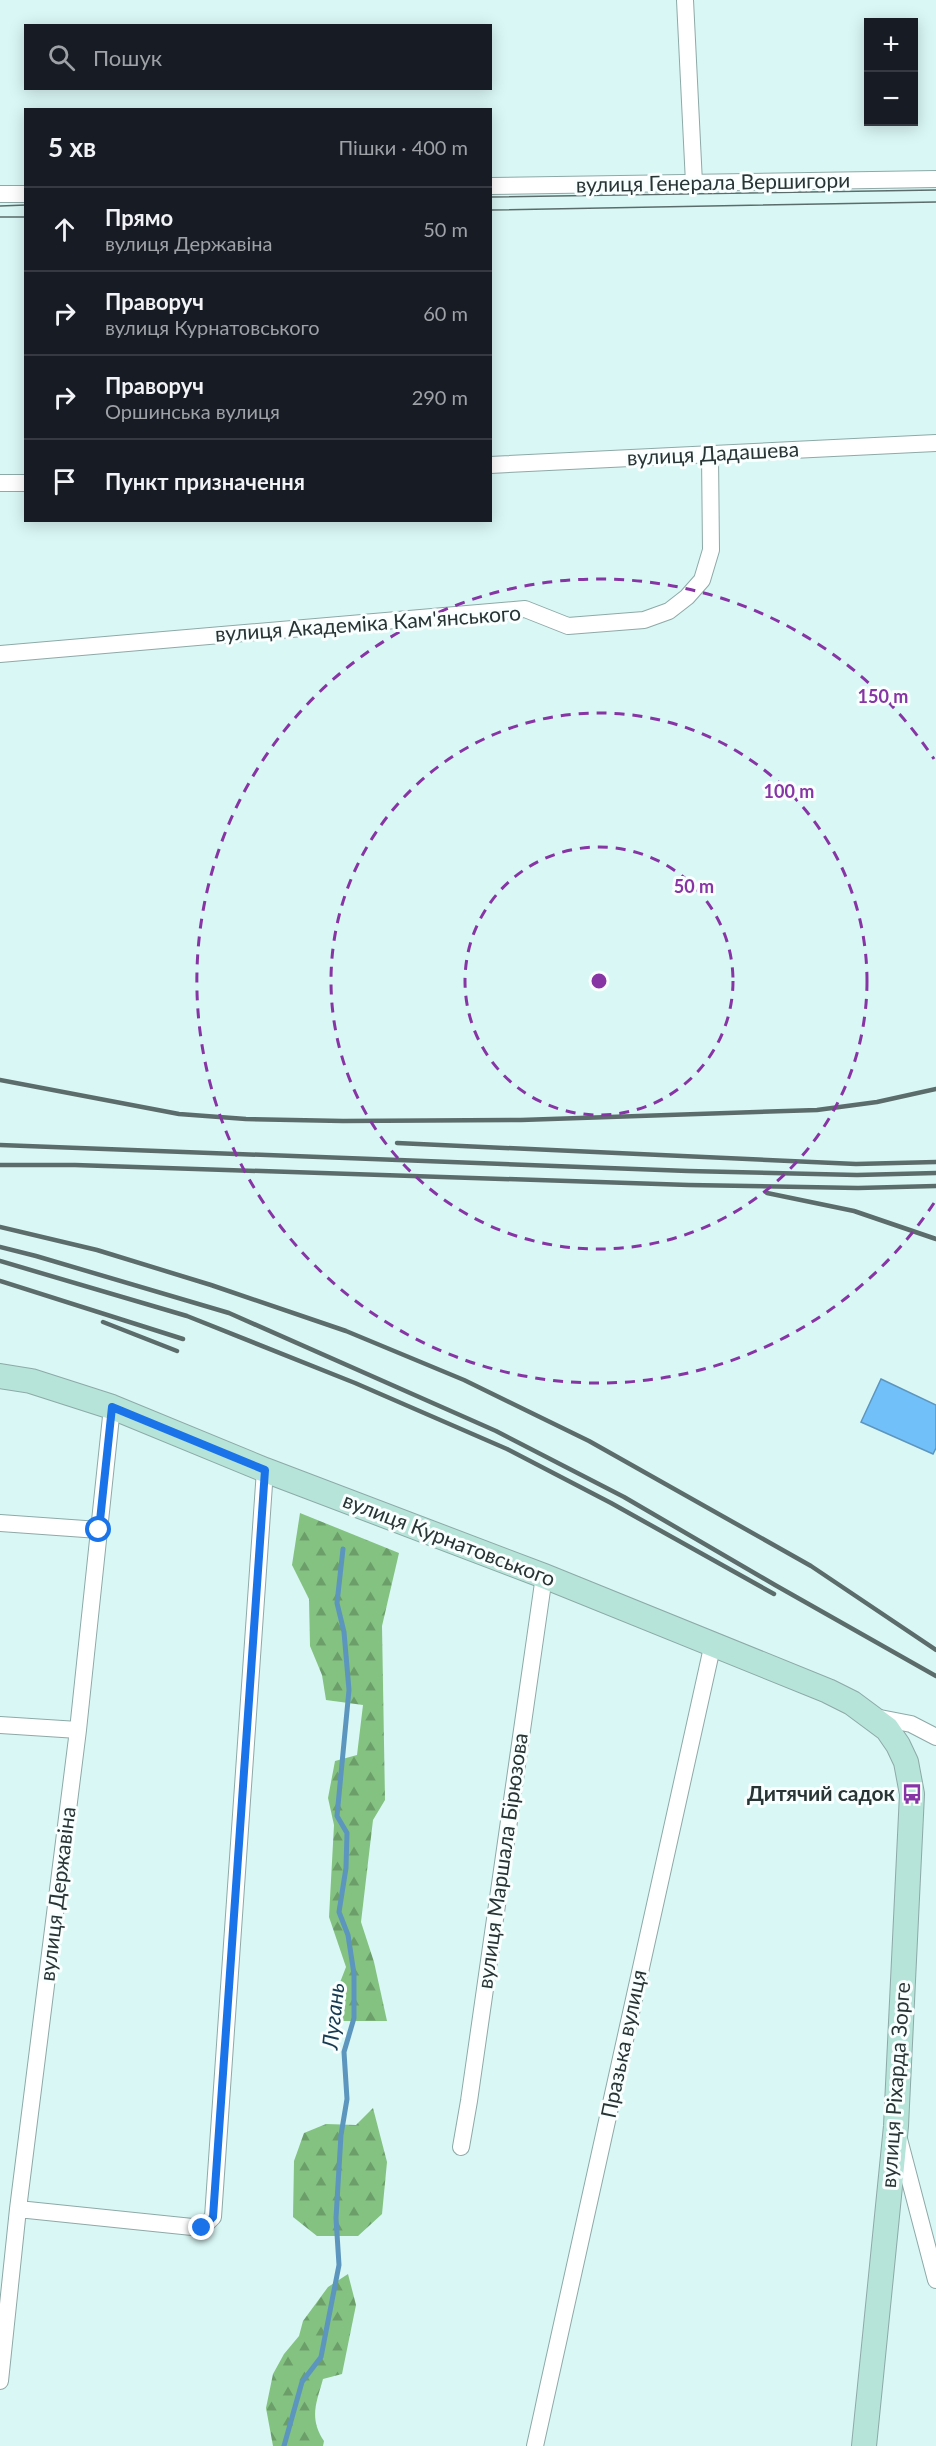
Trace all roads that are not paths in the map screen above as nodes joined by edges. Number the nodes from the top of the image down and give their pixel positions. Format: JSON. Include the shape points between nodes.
{"nodes":[{"id":1,"x":685,"y":0,"type":"edge"},
{"id":2,"x":936,"y":179,"type":"edge"},
{"id":3,"x":694,"y":183,"type":"junction"},
{"id":4,"x":492,"y":186,"type":"edge"},
{"id":5,"x":0,"y":194,"type":"edge"},
{"id":6,"x":24,"y":194,"type":"edge"},
{"id":7,"x":936,"y":443,"type":"edge"},
{"id":8,"x":710,"y":455,"type":"junction"},
{"id":9,"x":492,"y":465,"type":"edge"},
{"id":10,"x":0,"y":483,"type":"edge"},
{"id":11,"x":24,"y":483,"type":"edge"},
{"id":12,"x":0,"y":654,"type":"edge"},
{"id":13,"x":0,"y":1376,"type":"edge"},
{"id":14,"x":112,"y":1407,"type":"junction"},
{"id":15,"x":265,"y":1470,"type":"junction"},
{"id":16,"x":0,"y":1523,"type":"edge"},
{"id":17,"x":99,"y":1530,"type":"junction"},
{"id":18,"x":544,"y":1576,"type":"junction"},
{"id":19,"x":713,"y":1643,"type":"junction"},
{"id":20,"x":880,"y":1723,"type":"junction"},
{"id":21,"x":0,"y":1725,"type":"edge"},
{"id":22,"x":78,"y":1730,"type":"junction"},
{"id":23,"x":936,"y":1737,"type":"edge"},
{"id":24,"x":896,"y":2126,"type":"junction"},
{"id":25,"x":461,"y":2147,"type":"dead end"},
{"id":26,"x":18,"y":2210,"type":"junction"},
{"id":27,"x":936,"y":2280,"type":"edge"},
{"id":28,"x":0,"y":2381,"type":"edge"},
{"id":29,"x":535,"y":2446,"type":"edge"},
{"id":30,"x":864,"y":2446,"type":"edge"}],
"edges":[{"from":1,"to":3,"type":"street"},
{"from":2,"to":3,"type":"street","name":"вулиця Генерала Вершигори"},
{"from":3,"to":4,"type":"street","name":"вулиця Генерала Вершигори"},
{"from":5,"to":6,"type":"street"},
{"from":7,"to":8,"type":"street","name":"вулиця Дадашева"},
{"from":8,"to":9,"type":"street","name":"вулиця Дадашева"},
{"from":8,"to":12,"type":"street","name":"вулиця Академіка Кам'янського","via":[[711,550],[702,580],[669,611],[644,620],[568,626],[525,609]]},
{"from":10,"to":11,"type":"street"},
{"from":13,"to":14,"type":"street","name":"вулиця Курнатовського","via":[[31,1381]]},
{"from":14,"to":15,"type":"street","name":"вулиця Курнатовського"},
{"from":14,"to":17,"type":"street","name":"вулиця Державіна"},
{"from":15,"to":18,"type":"street","name":"вулиця Курнатовського"},
{"from":15,"to":26,"type":"street","via":[[213,2217],[202,2228]]},
{"from":16,"to":17,"type":"street"},
{"from":17,"to":22,"type":"street","name":"вулиця Державіна"},
{"from":18,"to":19,"type":"street","name":"вулиця Курнатовського"},
{"from":18,"to":25,"type":"street","name":"вулиця Маршала Бірюзова"},
{"from":19,"to":20,"type":"street","name":"вулиця Курнатовського","via":[[828,1691]]},
{"from":19,"to":29,"type":"street","name":"Празька вулиця"},
{"from":20,"to":23,"type":"street","via":[[911,1724]]},
{"from":20,"to":24,"type":"street","name":"вулиця Ріхарда Зорге","via":[[906,1762],[912,1794]]},
{"from":21,"to":22,"type":"street"},
{"from":22,"to":26,"type":"street","name":"вулиця Державіна"},
{"from":24,"to":27,"type":"street"},
{"from":24,"to":30,"type":"street","name":"вулиця Ріхарда Зорге"},
{"from":26,"to":28,"type":"street","name":"вулиця Державіна"}]}
